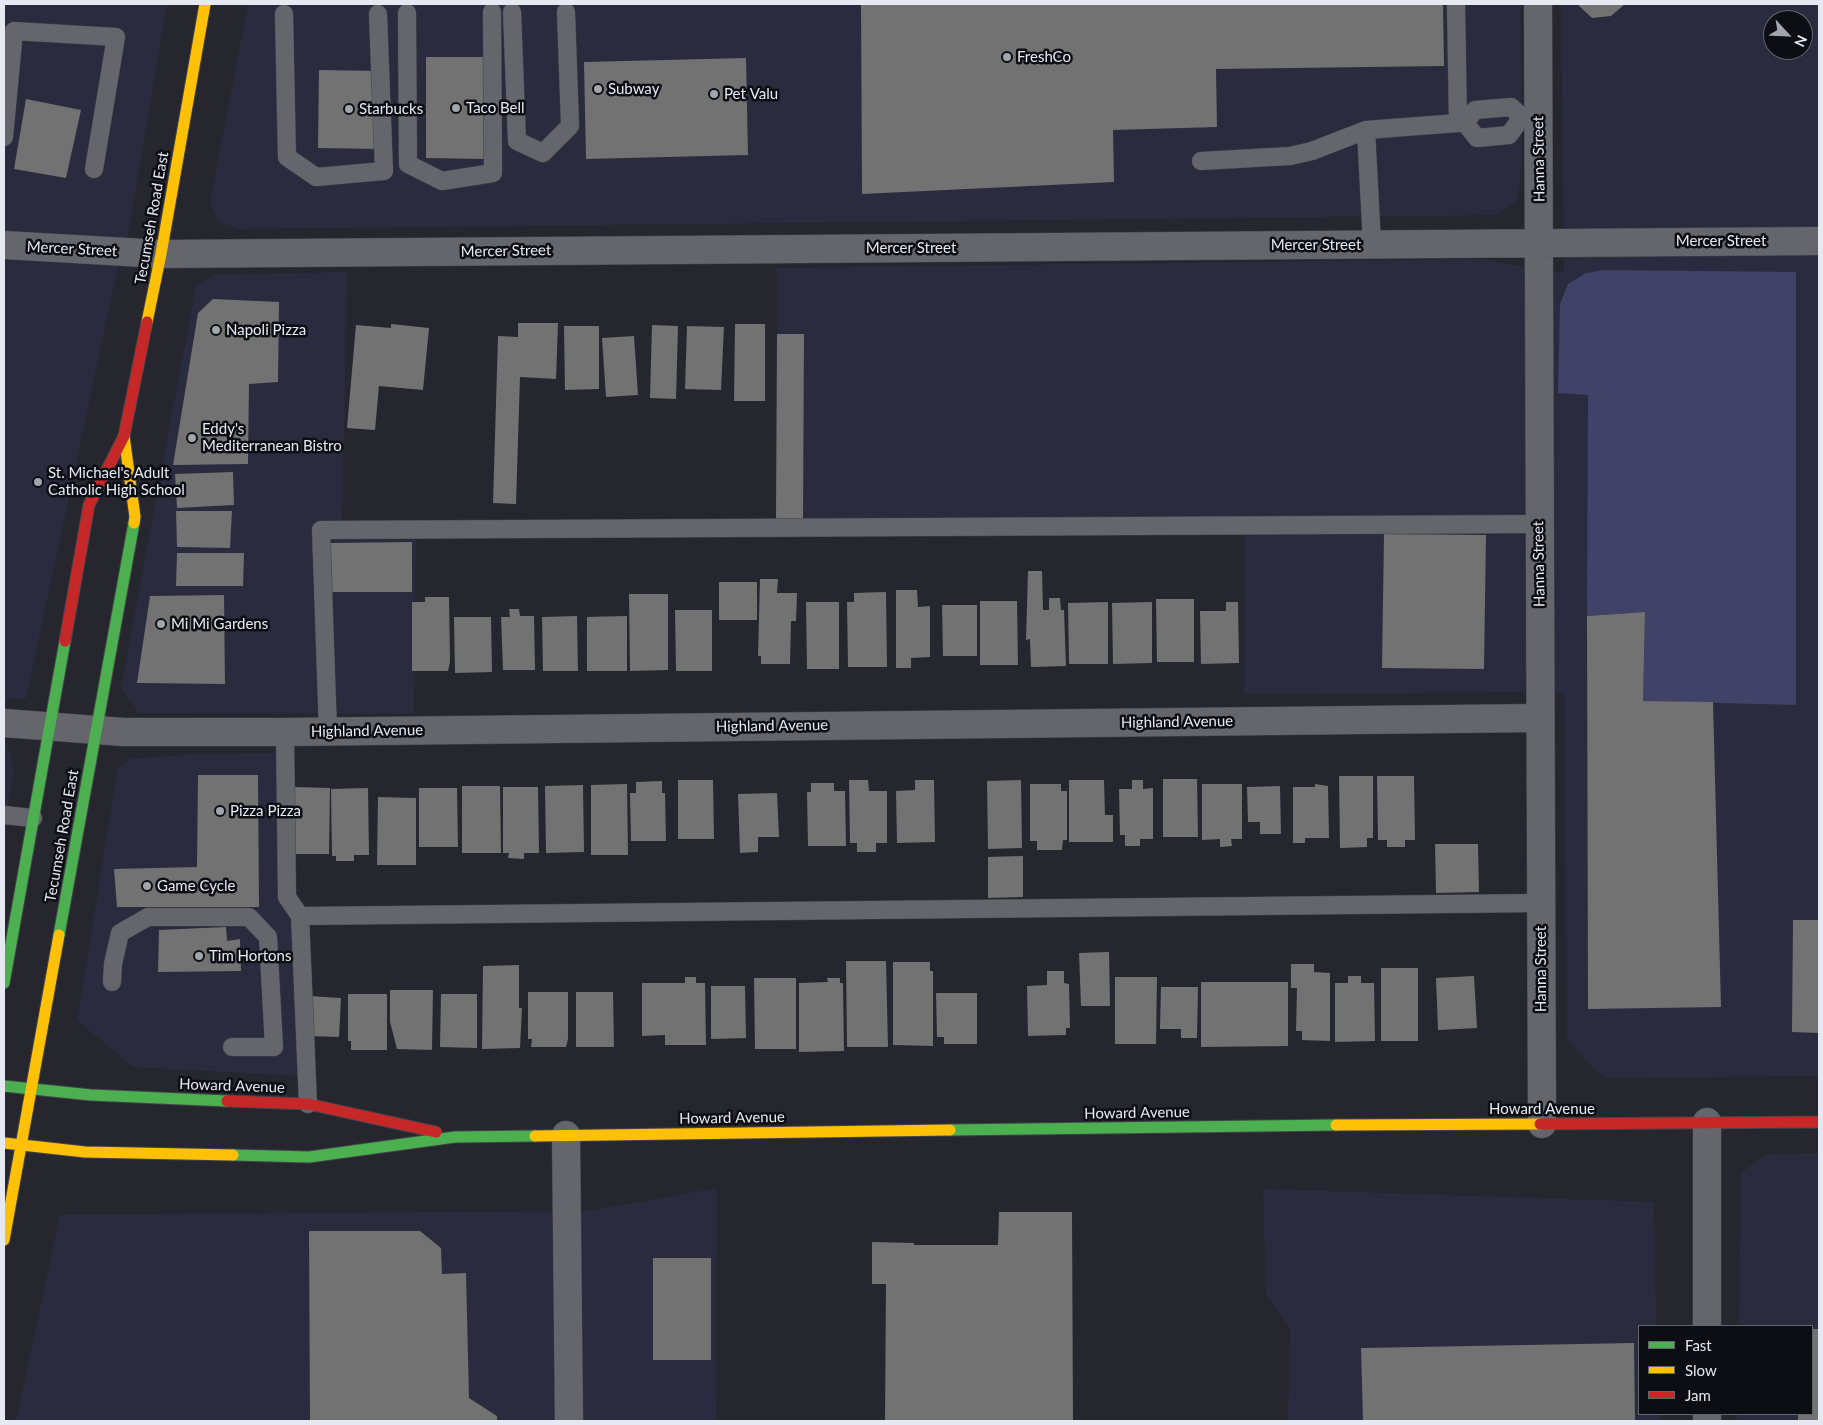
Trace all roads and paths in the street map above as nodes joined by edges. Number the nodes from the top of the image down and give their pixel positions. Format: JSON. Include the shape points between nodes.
{"nodes":[{"id":1,"x":206,"y":4,"type":"edge"},
{"id":2,"x":1456,"y":4,"type":"edge"},
{"id":3,"x":1538,"y":4,"type":"edge"},
{"id":4,"x":492,"y":12,"type":"dead end"},
{"id":5,"x":512,"y":12,"type":"dead end"},
{"id":6,"x":566,"y":12,"type":"dead end"},
{"id":7,"x":407,"y":13,"type":"dead end"},
{"id":8,"x":284,"y":14,"type":"dead end"},
{"id":9,"x":378,"y":14,"type":"dead end"},
{"id":10,"x":1530,"y":117,"type":"junction"},
{"id":11,"x":1462,"y":123,"type":"junction"},
{"id":12,"x":1366,"y":130,"type":"junction"},
{"id":13,"x":4,"y":136,"type":"edge"},
{"id":14,"x":1201,"y":161,"type":"dead end"},
{"id":15,"x":94,"y":169,"type":"dead end"},
{"id":16,"x":1819,"y":241,"type":"edge"},
{"id":17,"x":1540,"y":243,"type":"junction"},
{"id":18,"x":1372,"y":244,"type":"junction"},
{"id":19,"x":4,"y":245,"type":"edge"},
{"id":20,"x":161,"y":254,"type":"junction"},
{"id":21,"x":124,"y":436,"type":"junction"},
{"id":22,"x":1538,"y":524,"type":"junction"},
{"id":23,"x":1540,"y":718,"type":"junction"},
{"id":24,"x":4,"y":723,"type":"edge"},
{"id":25,"x":49,"y":727,"type":"junction"},
{"id":26,"x":96,"y":730,"type":"junction"},
{"id":27,"x":328,"y":731,"type":"junction"},
{"id":28,"x":285,"y":732,"type":"junction"},
{"id":29,"x":4,"y":815,"type":"edge"},
{"id":30,"x":33,"y":818,"type":"junction"},
{"id":31,"x":1541,"y":904,"type":"junction"},
{"id":32,"x":300,"y":916,"type":"junction"},
{"id":33,"x":112,"y":982,"type":"dead end"},
{"id":34,"x":4,"y":983,"type":"edge"},
{"id":35,"x":232,"y":1047,"type":"dead end"},
{"id":36,"x":4,"y":1086,"type":"edge"},
{"id":37,"x":31,"y":1089,"type":"junction"},
{"id":38,"x":308,"y":1104,"type":"junction"},
{"id":39,"x":1707,"y":1122,"type":"junction"},
{"id":40,"x":1819,"y":1122,"type":"edge"},
{"id":41,"x":1542,"y":1124,"type":"junction"},
{"id":42,"x":566,"y":1135,"type":"junction"},
{"id":43,"x":455,"y":1136,"type":"junction"},
{"id":44,"x":4,"y":1144,"type":"edge"},
{"id":45,"x":21,"y":1145,"type":"junction"},
{"id":46,"x":4,"y":1240,"type":"edge"},
{"id":47,"x":1707,"y":1325,"type":"edge"},
{"id":48,"x":569,"y":1421,"type":"edge"}],
"edges":[{"from":1,"to":20,"type":"main road","name":"Tecumseh Road East"},
{"from":2,"to":11,"type":"lane"},
{"from":3,"to":10,"type":"street","name":"Hanna Street"},
{"from":4,"to":7,"type":"lane","via":[[493,173],[442,182],[408,164]]},
{"from":5,"to":6,"type":"lane","via":[[517,141],[543,153],[570,126]]},
{"from":8,"to":9,"type":"lane","via":[[287,157],[316,177],[384,172]]},
{"from":10,"to":11,"type":"lane","via":[[1511,107],[1475,110]]},
{"from":10,"to":11,"type":"lane","via":[[1509,135],[1501,136],[1477,138]]},
{"from":10,"to":17,"type":"street","name":"Hanna Street"},
{"from":11,"to":12,"type":"lane"},
{"from":12,"to":14,"type":"lane","via":[[1312,152]]},
{"from":12,"to":18,"type":"lane"},
{"from":13,"to":15,"type":"lane","via":[[14,31],[116,37]]},
{"from":16,"to":17,"type":"street","name":"Mercer Street"},
{"from":17,"to":18,"type":"street","name":"Mercer Street"},
{"from":17,"to":22,"type":"street","name":"Hanna Street"},
{"from":18,"to":20,"type":"street","name":"Mercer Street"},
{"from":19,"to":20,"type":"street","name":"Mercer Street"},
{"from":20,"to":21,"type":"main road","name":"Tecumseh Road East"},
{"from":21,"to":25,"type":"main road","name":"Tecumseh Road East","via":[[89,505]]},
{"from":21,"to":26,"type":"main road","name":"Tecumseh Road East","via":[[135,517]]},
{"from":22,"to":23,"type":"street","name":"Hanna Street"},
{"from":22,"to":27,"type":"lane","via":[[321,530]]},
{"from":23,"to":27,"type":"street","name":"Highland Avenue"},
{"from":23,"to":31,"type":"street","name":"Hanna Street"},
{"from":24,"to":25,"type":"street","name":"Highland Avenue"},
{"from":25,"to":26,"type":"street","name":"Highland Avenue"},
{"from":25,"to":30,"type":"main road","name":"Tecumseh Road East"},
{"from":26,"to":28,"type":"street","name":"Highland Avenue"},
{"from":26,"to":37,"type":"main road","name":"Tecumseh Road East"},
{"from":27,"to":28,"type":"street","name":"Highland Avenue"},
{"from":28,"to":32,"type":"lane","via":[[287,897]]},
{"from":29,"to":30,"type":"lane"},
{"from":30,"to":34,"type":"main road","name":"Tecumseh Road East"},
{"from":31,"to":32,"type":"lane"},
{"from":31,"to":41,"type":"street","name":"Hanna Street"},
{"from":32,"to":38,"type":"lane"},
{"from":33,"to":35,"type":"lane","via":[[120,933],[148,916],[249,916],[268,937],[274,1047]]},
{"from":36,"to":37,"type":"main road","name":"Howard Avenue"},
{"from":37,"to":38,"type":"main road","name":"Howard Avenue","via":[[91,1095]]},
{"from":37,"to":45,"type":"main road","name":"Tecumseh Road East"},
{"from":38,"to":43,"type":"main road","name":"Howard Avenue"},
{"from":39,"to":40,"type":"main road","name":"Howard Avenue"},
{"from":39,"to":41,"type":"main road","name":"Howard Avenue"},
{"from":39,"to":47,"type":"street"},
{"from":41,"to":42,"type":"main road","name":"Howard Avenue"},
{"from":42,"to":43,"type":"main road","name":"Howard Avenue"},
{"from":42,"to":48,"type":"street"},
{"from":43,"to":45,"type":"main road","name":"Howard Avenue","via":[[309,1157],[85,1152]]},
{"from":44,"to":45,"type":"main road","name":"Howard Avenue"},
{"from":45,"to":46,"type":"main road","name":"Tecumseh Road East"}]}
